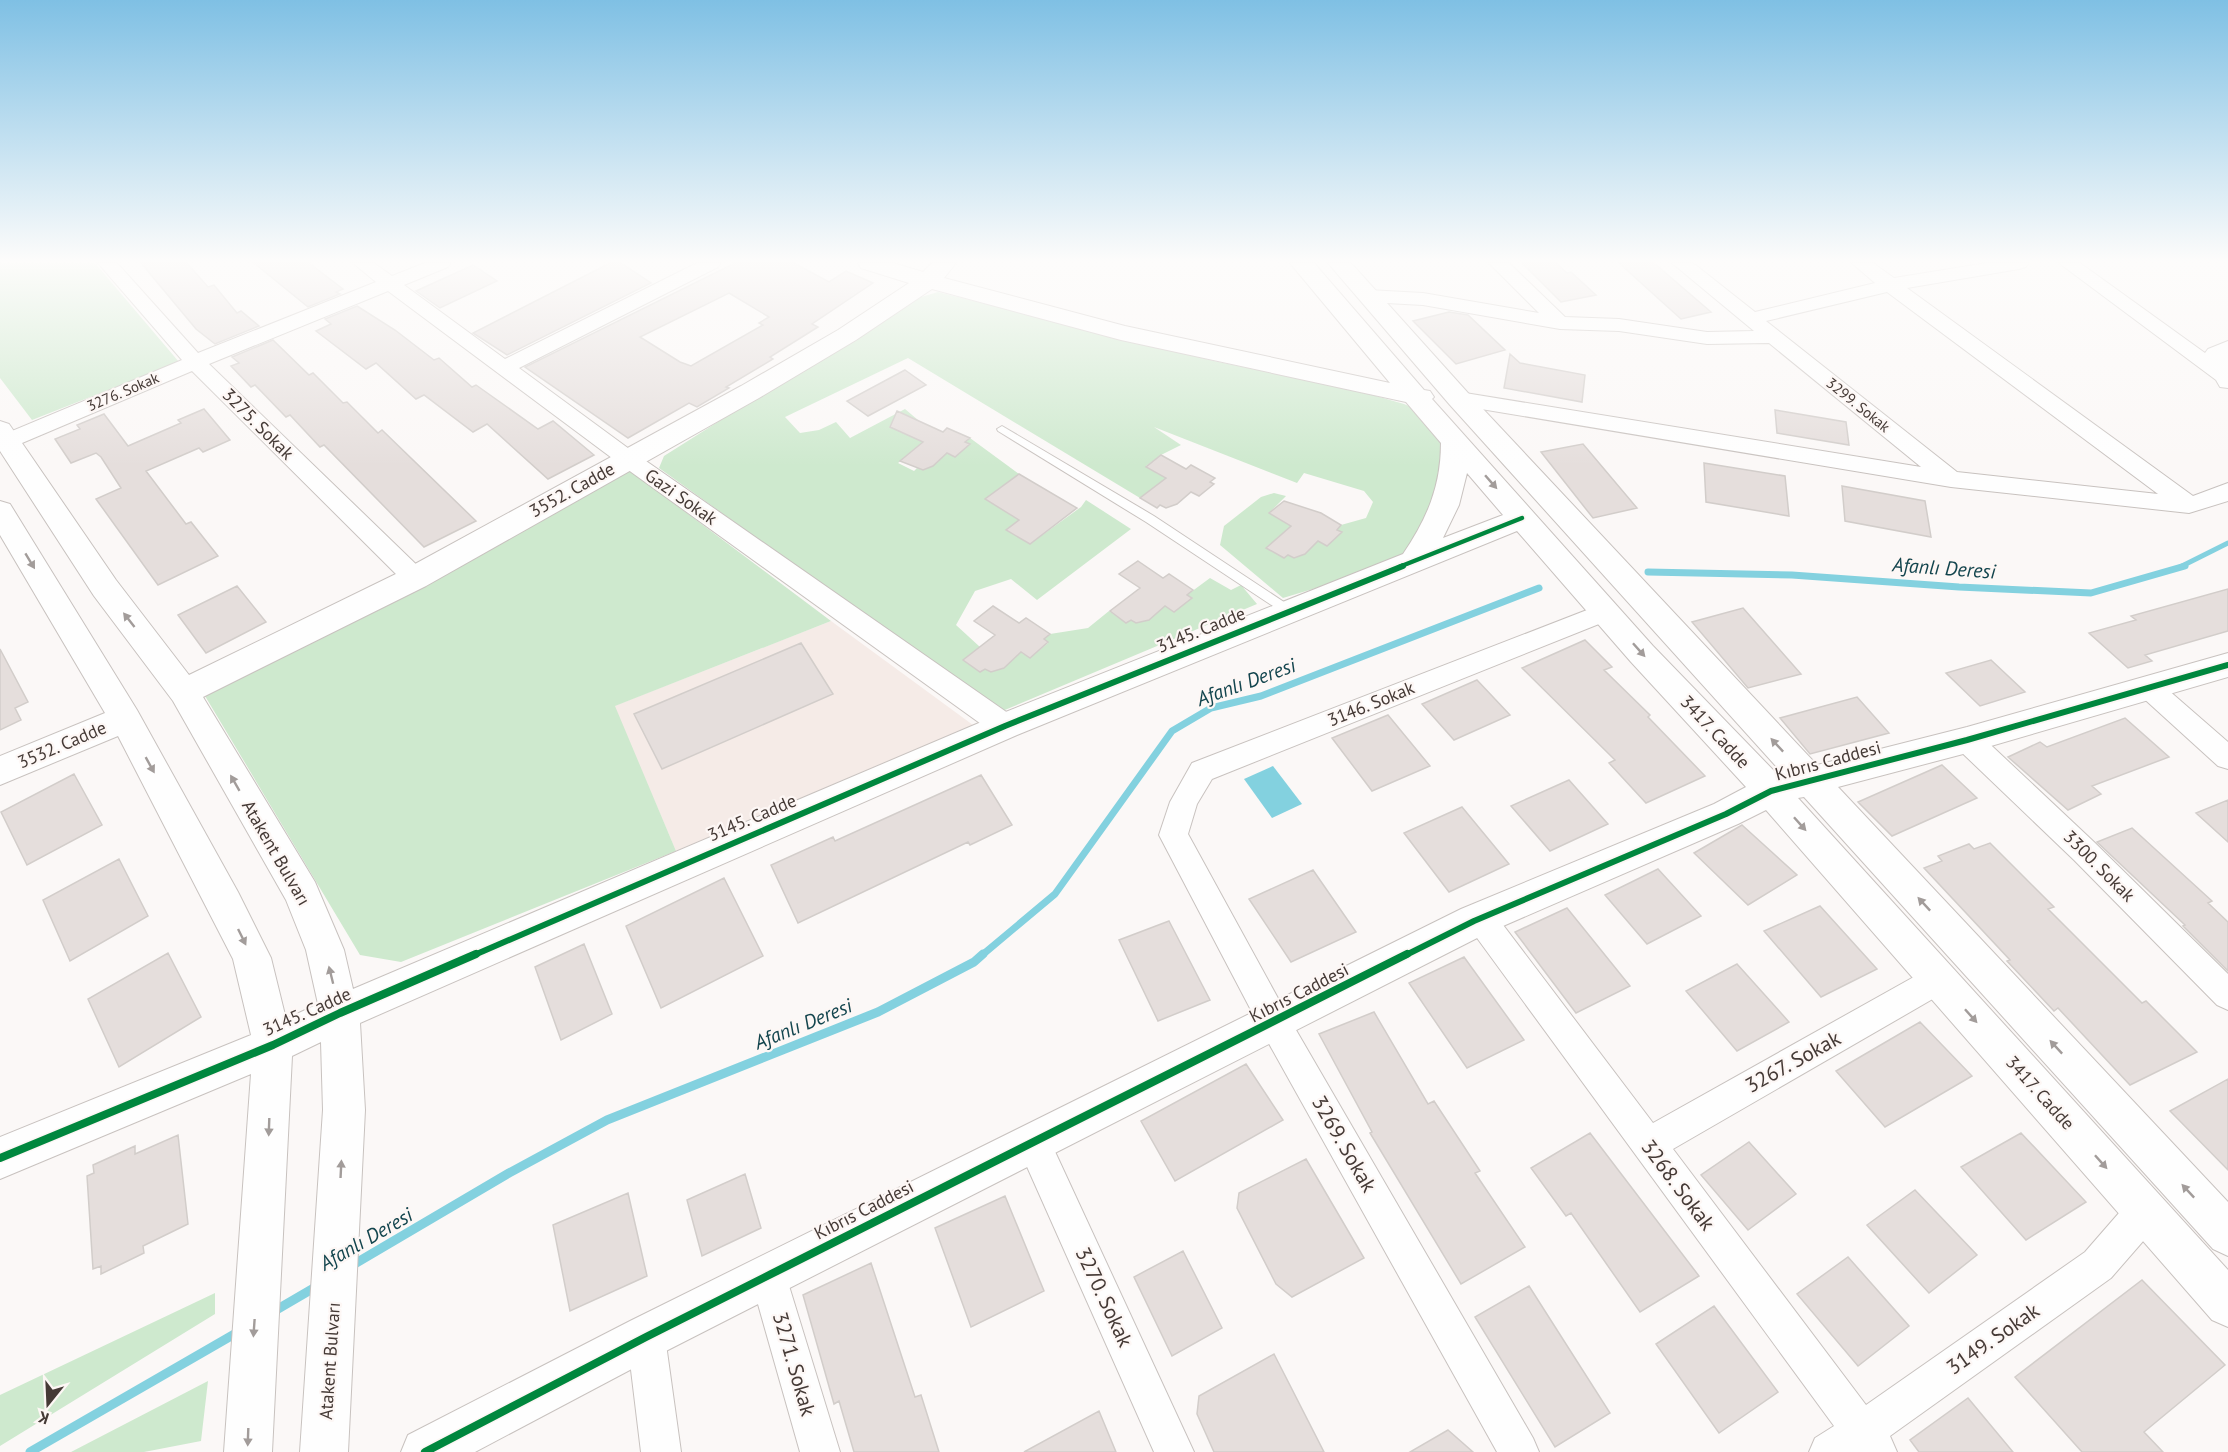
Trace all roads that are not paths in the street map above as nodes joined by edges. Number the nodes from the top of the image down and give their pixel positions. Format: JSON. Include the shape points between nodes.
{"nodes":[{"id":1,"x":167,"y":331,"type":"edge"},
{"id":2,"x":273,"y":331,"type":"edge"},
{"id":3,"x":453,"y":331,"type":"edge"},
{"id":4,"x":577,"y":331,"type":"edge"},
{"id":5,"x":853,"y":331,"type":"edge"},
{"id":6,"x":1114,"y":331,"type":"edge"},
{"id":7,"x":1359,"y":331,"type":"edge"},
{"id":8,"x":1399,"y":331,"type":"edge"},
{"id":9,"x":1658,"y":331,"type":"edge"},
{"id":10,"x":1765,"y":331,"type":"edge"},
{"id":11,"x":1952,"y":331,"type":"edge"},
{"id":12,"x":2160,"y":331,"type":"edge"},
{"id":13,"x":1773,"y":337,"type":"junction"},
{"id":14,"x":2228,"y":346,"type":"edge"},
{"id":15,"x":195,"y":362,"type":"junction"},
{"id":16,"x":503,"y":368,"type":"junction"},
{"id":17,"x":2226,"y":379,"type":"edge"},
{"id":18,"x":1414,"y":396,"type":"junction"},
{"id":19,"x":1459,"y":399,"type":"junction"},
{"id":20,"x":1002,"y":429,"type":"dead end"},
{"id":21,"x":3,"y":435,"type":"edge"},
{"id":22,"x":1455,"y":442,"type":"junction"},
{"id":23,"x":628,"y":459,"type":"junction"},
{"id":24,"x":1951,"y":479,"type":"junction"},
{"id":25,"x":2228,"y":491,"type":"edge"},
{"id":26,"x":2190,"y":505,"type":"junction"},
{"id":27,"x":1522,"y":518,"type":"junction"},
{"id":28,"x":3,"y":523,"type":"edge"},
{"id":29,"x":1414,"y":561,"type":"junction"},
{"id":30,"x":415,"y":578,"type":"junction"},
{"id":31,"x":1595,"y":601,"type":"junction"},
{"id":32,"x":1289,"y":611,"type":"junction"},
{"id":33,"x":2228,"y":666,"type":"edge"},
{"id":34,"x":2150,"y":689,"type":"junction"},
{"id":35,"x":184,"y":692,"type":"junction"},
{"id":36,"x":125,"y":719,"type":"junction"},
{"id":37,"x":1005,"y":726,"type":"junction"},
{"id":38,"x":1967,"y":740,"type":"junction"},
{"id":39,"x":2228,"y":758,"type":"edge"},
{"id":40,"x":0,"y":771,"type":"edge"},
{"id":41,"x":1810,"y":781,"type":"junction"},
{"id":42,"x":1771,"y":791,"type":"junction"},
{"id":43,"x":1173,"y":835,"type":"joint"},
{"id":44,"x":1480,"y":918,"type":"junction"},
{"id":45,"x":1939,"y":979,"type":"junction"},
{"id":46,"x":2228,"y":995,"type":"edge"},
{"id":47,"x":340,"y":1013,"type":"junction"},
{"id":48,"x":1274,"y":1022,"type":"junction"},
{"id":49,"x":273,"y":1045,"type":"junction"},
{"id":50,"x":1033,"y":1142,"type":"junction"},
{"id":51,"x":1648,"y":1144,"type":"junction"},
{"id":52,"x":0,"y":1158,"type":"edge"},
{"id":53,"x":2145,"y":1211,"type":"junction"},
{"id":54,"x":2227,"y":1231,"type":"edge"},
{"id":55,"x":768,"y":1276,"type":"junction"},
{"id":56,"x":2228,"y":1304,"type":"edge"},
{"id":57,"x":646,"y":1337,"type":"junction"},
{"id":58,"x":1869,"y":1442,"type":"edge"},
{"id":59,"x":248,"y":1452,"type":"edge"},
{"id":60,"x":324,"y":1452,"type":"edge"},
{"id":61,"x":425,"y":1452,"type":"edge"},
{"id":62,"x":661,"y":1452,"type":"edge"},
{"id":63,"x":820,"y":1452,"type":"edge"},
{"id":64,"x":1174,"y":1452,"type":"edge"},
{"id":65,"x":1519,"y":1452,"type":"edge"},
{"id":66,"x":1829,"y":1452,"type":"edge"}],
"edges":[{"from":1,"to":15,"type":"street","name":"3275. Sokak"},
{"from":2,"to":15,"type":"street","name":"3276. Sokak"},
{"from":3,"to":16,"type":"street","name":"Gazi Sokak"},
{"from":4,"to":16,"type":"street"},
{"from":5,"to":23,"type":"street","name":"3552. Cadde"},
{"from":6,"to":18,"type":"street"},
{"from":7,"to":18,"type":"street","name":"3417. Cadde"},
{"from":8,"to":19,"type":"street","name":"3417. Cadde"},
{"from":9,"to":13,"type":"street","via":[[1707,338]]},
{"from":10,"to":13,"type":"street","name":"3299. Sokak"},
{"from":11,"to":26,"type":"street"},
{"from":12,"to":17,"type":"street"},
{"from":13,"to":24,"type":"street","name":"3299. Sokak"},
{"from":14,"to":17,"type":"street","via":[[2216,353]]},
{"from":15,"to":21,"type":"street","name":"3276. Sokak"},
{"from":15,"to":30,"type":"street","name":"3275. Sokak"},
{"from":16,"to":23,"type":"street","name":"Gazi Sokak"},
{"from":18,"to":19,"type":"street"},
{"from":18,"to":22,"type":"street","name":"3417. Cadde"},
{"from":19,"to":24,"type":"street"},
{"from":41,"to":19,"type":"street","name":"3417. Cadde","one_way":true},
{"from":20,"to":32,"type":"lane","via":[[1150,519]]},
{"from":35,"to":21,"type":"street","name":"Atakent Bulvarı","one_way":true,"via":[[105,588]]},
{"from":22,"to":27,"type":"street","name":"3417. Cadde","one_way":true},
{"from":22,"to":29,"type":"street","via":[[1456,469],[1448,498],[1433,534]]},
{"from":23,"to":30,"type":"street","name":"3552. Cadde"},
{"from":23,"to":37,"type":"street","name":"Gazi Sokak"},
{"from":24,"to":26,"type":"street"},
{"from":25,"to":26,"type":"street"},
{"from":27,"to":29,"type":"street","name":"3145. Cadde"},
{"from":27,"to":31,"type":"street","name":"3417. Cadde"},
{"from":28,"to":36,"type":"street","one_way":true},
{"from":29,"to":32,"type":"street","name":"3145. Cadde"},
{"from":30,"to":35,"type":"street","name":"3552. Cadde"},
{"from":31,"to":42,"type":"street","name":"3417. Cadde","one_way":true},
{"from":31,"to":43,"type":"street","name":"3146. Sokak","via":[[1202,771],[1184,802]]},
{"from":32,"to":37,"type":"street","name":"3145. Cadde"},
{"from":33,"to":34,"type":"street","name":"Kıbrıs Caddesi"},
{"from":34,"to":38,"type":"street","name":"Kıbrıs Caddesi"},
{"from":34,"to":39,"type":"street"},
{"from":47,"to":35,"type":"street","name":"Atakent Bulvarı","one_way":true,"via":[[325,950],[302,893]]},
{"from":36,"to":40,"type":"street","name":"3532. Cadde"},
{"from":36,"to":49,"type":"street","one_way":true,"via":[[252,958]]},
{"from":37,"to":47,"type":"street","name":"3145. Cadde"},
{"from":38,"to":41,"type":"street","name":"Kıbrıs Caddesi"},
{"from":38,"to":46,"type":"street","name":"3300. Sokak"},
{"from":41,"to":42,"type":"street","name":"Kıbrıs Caddesi"},
{"from":54,"to":41,"type":"street","name":"3417. Cadde","one_way":true},
{"from":42,"to":44,"type":"street","name":"Kıbrıs Caddesi","via":[[1726,814]]},
{"from":42,"to":45,"type":"street","name":"3417. Cadde","one_way":true},
{"from":43,"to":48,"type":"street","name":"3269. Sokak"},
{"from":44,"to":48,"type":"street","name":"Kıbrıs Caddesi"},
{"from":44,"to":51,"type":"street","name":"3268. Sokak"},
{"from":45,"to":51,"type":"street","name":"3267. Sokak"},
{"from":45,"to":53,"type":"street","name":"3417. Cadde","one_way":true},
{"from":47,"to":49,"type":"street","name":"3145. Cadde"},
{"from":60,"to":47,"type":"street","name":"Atakent Bulvarı","one_way":true,"via":[[344,1110]]},
{"from":48,"to":50,"type":"street","name":"Kıbrıs Caddesi"},
{"from":48,"to":65,"type":"street","name":"3269. Sokak"},
{"from":49,"to":52,"type":"street","name":"3145. Cadde"},
{"from":49,"to":59,"type":"street","one_way":true},
{"from":50,"to":55,"type":"street","name":"Kıbrıs Caddesi"},
{"from":50,"to":64,"type":"street","name":"3270. Sokak"},
{"from":51,"to":58,"type":"street","name":"3268. Sokak"},
{"from":53,"to":56,"type":"street","name":"3417. Cadde"},
{"from":53,"to":58,"type":"street","name":"3149. Sokak","via":[[2098,1266]]},
{"from":55,"to":57,"type":"street","name":"Kıbrıs Caddesi"},
{"from":55,"to":63,"type":"street","name":"3271. Sokak"},
{"from":57,"to":61,"type":"street","name":"Kıbrıs Caddesi"},
{"from":57,"to":62,"type":"street"},
{"from":58,"to":66,"type":"street","name":"3149. Sokak"}]}
